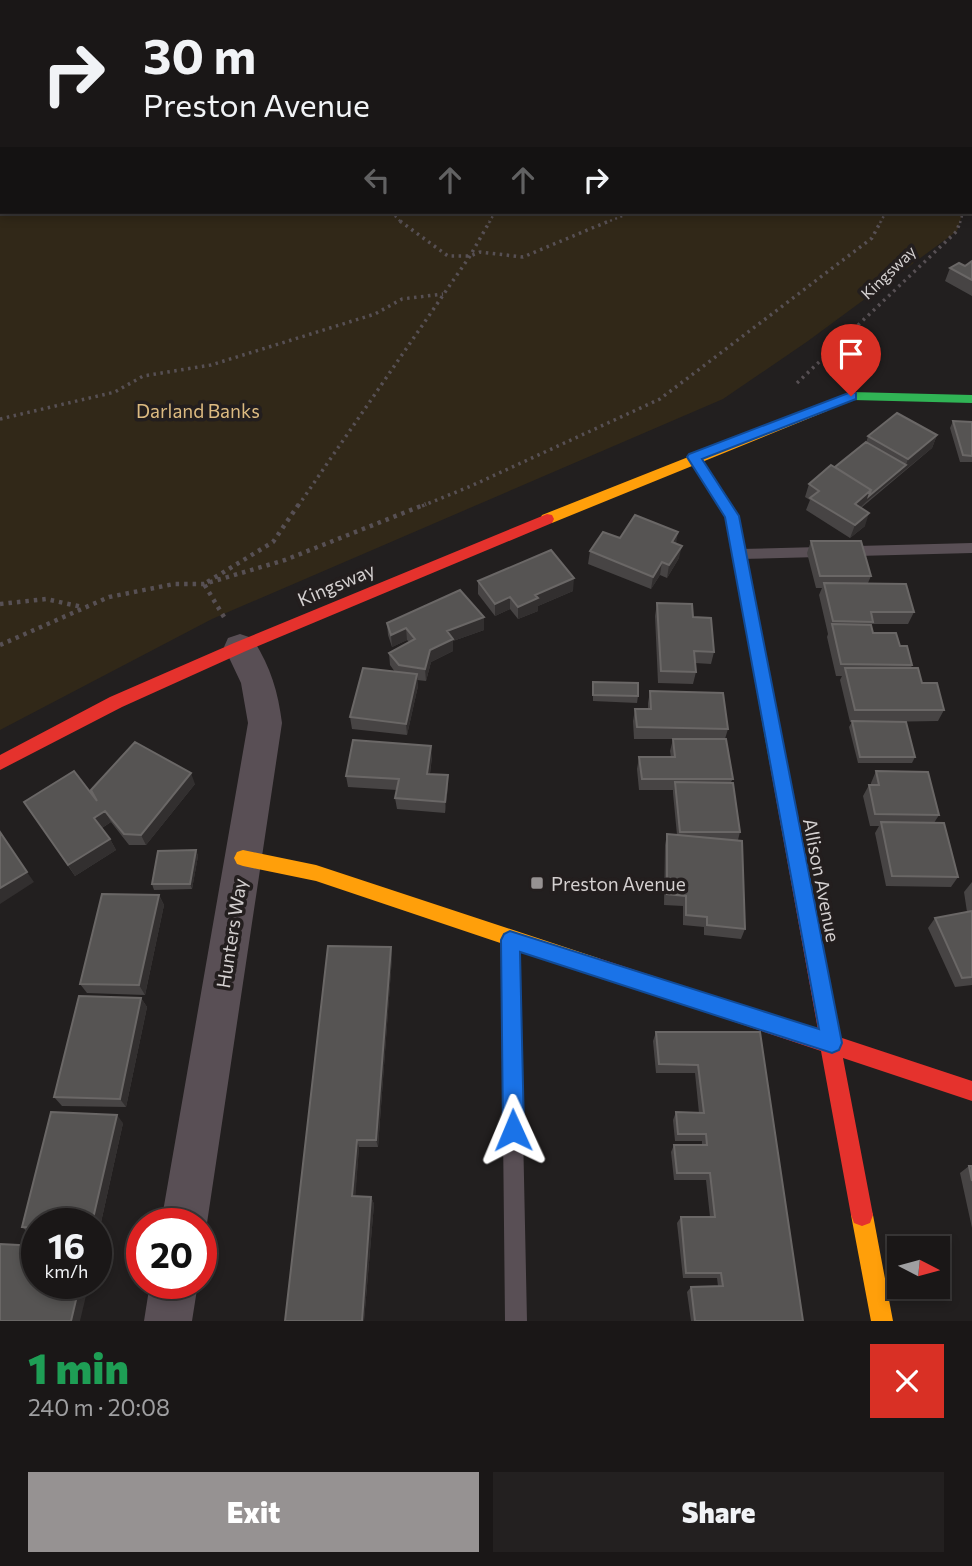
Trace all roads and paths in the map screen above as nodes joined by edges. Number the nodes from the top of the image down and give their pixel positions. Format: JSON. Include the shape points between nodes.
{"nodes":[{"id":1,"x":393,"y":214,"type":"edge"},
{"id":2,"x":494,"y":214,"type":"edge"},
{"id":3,"x":627,"y":214,"type":"edge"},
{"id":4,"x":885,"y":214,"type":"edge"},
{"id":5,"x":963,"y":214,"type":"edge"},
{"id":6,"x":470,"y":256,"type":"junction"},
{"id":7,"x":444,"y":294,"type":"junction"},
{"id":8,"x":788,"y":392,"type":"dead end"},
{"id":9,"x":972,"y":399,"type":"edge"},
{"id":10,"x":0,"y":419,"type":"edge"},
{"id":11,"x":694,"y":457,"type":"junction"},
{"id":12,"x":972,"y":548,"type":"edge"},
{"id":13,"x":740,"y":554,"type":"junction"},
{"id":14,"x":204,"y":584,"type":"junction"},
{"id":15,"x":0,"y":604,"type":"edge"},
{"id":16,"x":84,"y":607,"type":"junction"},
{"id":17,"x":0,"y":645,"type":"edge"},
{"id":18,"x":240,"y":647,"type":"junction"},
{"id":19,"x":0,"y":763,"type":"edge"},
{"id":20,"x":243,"y":858,"type":"junction"},
{"id":21,"x":510,"y":940,"type":"junction"},
{"id":22,"x":832,"y":1043,"type":"junction"},
{"id":23,"x":972,"y":1091,"type":"edge"},
{"id":24,"x":186,"y":1208,"type":"edge"},
{"id":25,"x":171,"y":1299,"type":"edge"},
{"id":26,"x":168,"y":1321,"type":"edge"},
{"id":27,"x":516,"y":1321,"type":"edge"},
{"id":28,"x":882,"y":1321,"type":"edge"}],
"edges":[{"from":1,"to":6,"type":"path","via":[[444,254]]},
{"from":2,"to":6,"type":"path"},
{"from":3,"to":6,"type":"path","via":[[526,257],[480,252]]},
{"from":4,"to":14,"type":"path","via":[[872,238],[660,399],[471,486],[285,560]]},
{"from":5,"to":8,"type":"path","name":"Kingsway","via":[[957,231]]},
{"from":6,"to":7,"type":"path"},
{"from":7,"to":10,"type":"path","via":[[402,299],[375,314],[211,365],[143,376],[114,392]]},
{"from":7,"to":14,"type":"path","via":[[273,542]]},
{"from":9,"to":11,"type":"street","name":"Kingsway","via":[[851,396]]},
{"from":11,"to":13,"type":"street","name":"Allison Avenue","via":[[732,516]]},
{"from":11,"to":18,"type":"street","name":"Kingsway"},
{"from":12,"to":13,"type":"lane"},
{"from":13,"to":22,"type":"street","name":"Allison Avenue"},
{"from":14,"to":16,"type":"path","via":[[174,584]]},
{"from":14,"to":18,"type":"path"},
{"from":15,"to":16,"type":"path","via":[[46,599]]},
{"from":16,"to":17,"type":"path"},
{"from":18,"to":19,"type":"street","name":"Kingsway","via":[[116,702]]},
{"from":18,"to":20,"type":"street","name":"Hunters Way","via":[[260,685],[265,723]]},
{"from":20,"to":21,"type":"street","via":[[316,873]]},
{"from":20,"to":24,"type":"street","name":"Hunters Way"},
{"from":21,"to":22,"type":"street"},
{"from":21,"to":27,"type":"lane"},
{"from":22,"to":23,"type":"street"},
{"from":22,"to":28,"type":"street","name":"Allison Avenue"},
{"from":25,"to":26,"type":"street"}]}
